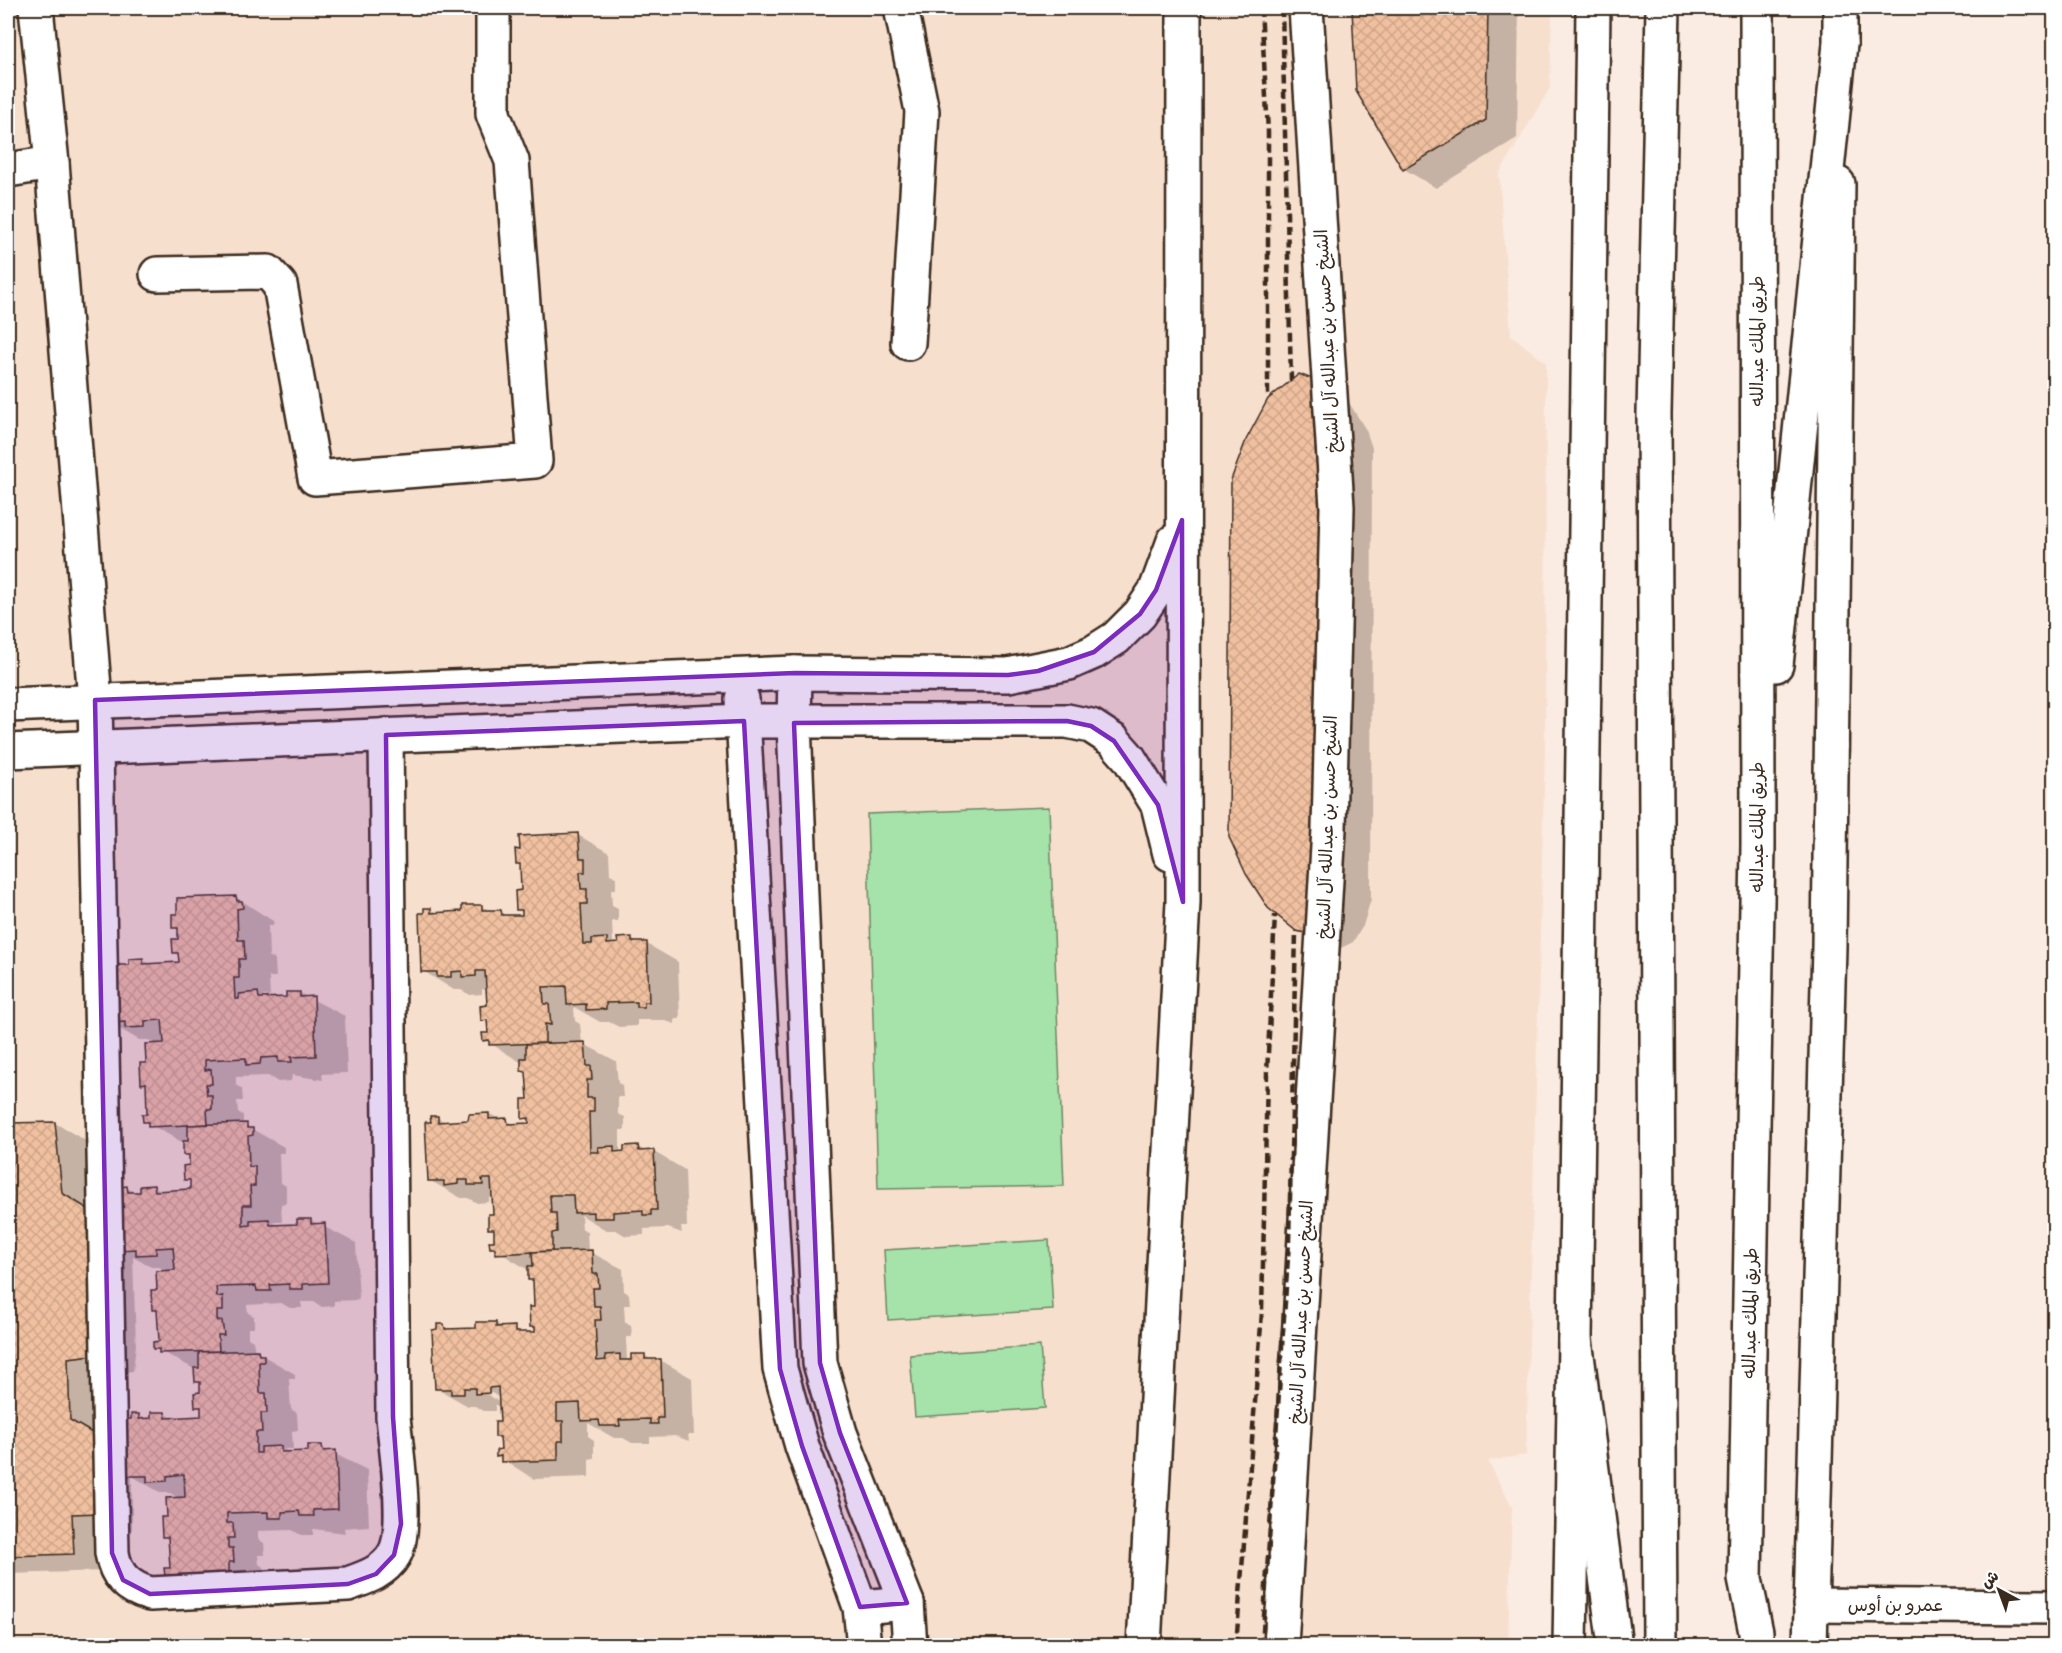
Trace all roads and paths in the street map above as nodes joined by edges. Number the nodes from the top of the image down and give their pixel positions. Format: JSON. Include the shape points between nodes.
{"nodes":[{"id":1,"x":36,"y":8,"type":"edge"},
{"id":2,"x":493,"y":8,"type":"edge"},
{"id":3,"x":901,"y":8,"type":"edge"},
{"id":4,"x":1184,"y":8,"type":"edge"},
{"id":5,"x":1306,"y":8,"type":"edge"},
{"id":6,"x":1593,"y":8,"type":"edge"},
{"id":7,"x":1663,"y":8,"type":"edge"},
{"id":8,"x":1757,"y":8,"type":"edge"},
{"id":9,"x":1840,"y":8,"type":"edge"},
{"id":10,"x":1840,"y":44,"type":"junction"},
{"id":11,"x":52,"y":163,"type":"junction"},
{"id":12,"x":8,"y":170,"type":"edge"},
{"id":13,"x":157,"y":274,"type":"dead end"},
{"id":14,"x":908,"y":343,"type":"dead end"},
{"id":15,"x":1182,"y":520,"type":"junction"},
{"id":16,"x":795,"y":674,"type":"junction"},
{"id":17,"x":740,"y":676,"type":"junction"},
{"id":18,"x":94,"y":700,"type":"junction"},
{"id":19,"x":8,"y":705,"type":"edge"},
{"id":20,"x":744,"y":721,"type":"junction"},
{"id":21,"x":794,"y":723,"type":"junction"},
{"id":22,"x":386,"y":735,"type":"junction"},
{"id":23,"x":96,"y":746,"type":"junction"},
{"id":24,"x":8,"y":751,"type":"edge"},
{"id":25,"x":1758,"y":846,"type":"junction"},
{"id":26,"x":1183,"y":902,"type":"junction"},
{"id":27,"x":1575,"y":1340,"type":"junction"},
{"id":28,"x":907,"y":1603,"type":"junction"},
{"id":29,"x":1810,"y":1605,"type":"junction"},
{"id":30,"x":860,"y":1607,"type":"junction"},
{"id":31,"x":2055,"y":1607,"type":"edge"},
{"id":32,"x":1757,"y":1641,"type":"edge"},
{"id":33,"x":864,"y":1646,"type":"edge"},
{"id":34,"x":910,"y":1646,"type":"edge"},
{"id":35,"x":1144,"y":1646,"type":"edge"},
{"id":36,"x":1281,"y":1646,"type":"edge"},
{"id":37,"x":1570,"y":1646,"type":"edge"},
{"id":38,"x":1615,"y":1646,"type":"edge"},
{"id":39,"x":1660,"y":1646,"type":"edge"},
{"id":40,"x":1810,"y":1646,"type":"edge"}],
"edges":[{"from":1,"to":11,"type":"main road"},
{"from":2,"to":13,"type":"main road","via":[[493,114],[512,161],[536,461],[315,478],[280,285],[268,272]]},
{"from":3,"to":14,"type":"main road","via":[[922,111]]},
{"from":4,"to":15,"type":"main road"},
{"from":5,"to":36,"type":"main road","name":"الشيخ حسن بن عبدالله آل الشيخ","via":[[1337,507],[1329,829]]},
{"from":6,"to":27,"type":"main road"},
{"from":7,"to":39,"type":"main road","via":[[1654,413]]},
{"from":8,"to":25,"type":"main road","name":"طريق الملك عبدالله"},
{"from":9,"to":10,"type":"main road"},
{"from":10,"to":25,"type":"main road"},
{"from":10,"to":29,"type":"main road","via":[[1829,946]]},
{"from":11,"to":12,"type":"main road"},
{"from":11,"to":18,"type":"main road"},
{"from":15,"to":16,"type":"main road","via":[[1156,590],[1140,614],[1116,638],[1069,663],[1008,675]]},
{"from":15,"to":26,"type":"main road"},
{"from":16,"to":17,"type":"main road"},
{"from":16,"to":21,"type":"main road"},
{"from":17,"to":18,"type":"main road"},
{"from":17,"to":20,"type":"main road"},
{"from":18,"to":19,"type":"main road"},
{"from":18,"to":23,"type":"main road"},
{"from":20,"to":21,"type":"main road"},
{"from":20,"to":22,"type":"main road"},
{"from":20,"to":30,"type":"main road","via":[[780,1369],[802,1446]]},
{"from":21,"to":26,"type":"main road","via":[[1067,721],[1091,726],[1114,741],[1129,758],[1158,805]]},
{"from":21,"to":28,"type":"main road","via":[[820,1363],[840,1433]]},
{"from":22,"to":23,"type":"main road"},
{"from":22,"to":23,"type":"main road","via":[[393,1417],[401,1524],[394,1555],[376,1574],[348,1584],[150,1594],[135,1590],[123,1580],[112,1553]]},
{"from":23,"to":24,"type":"main road"},
{"from":25,"to":32,"type":"main road","name":"طريق الملك عبدالله","via":[[1745,1579]]},
{"from":26,"to":35,"type":"main road"},
{"from":27,"to":37,"type":"main road"},
{"from":27,"to":38,"type":"main road"},
{"from":28,"to":30,"type":"main road"},
{"from":28,"to":34,"type":"main road"},
{"from":29,"to":31,"type":"main road","name":"عمرو بن أوس"},
{"from":29,"to":40,"type":"main road"},
{"from":30,"to":33,"type":"main road"}]}
